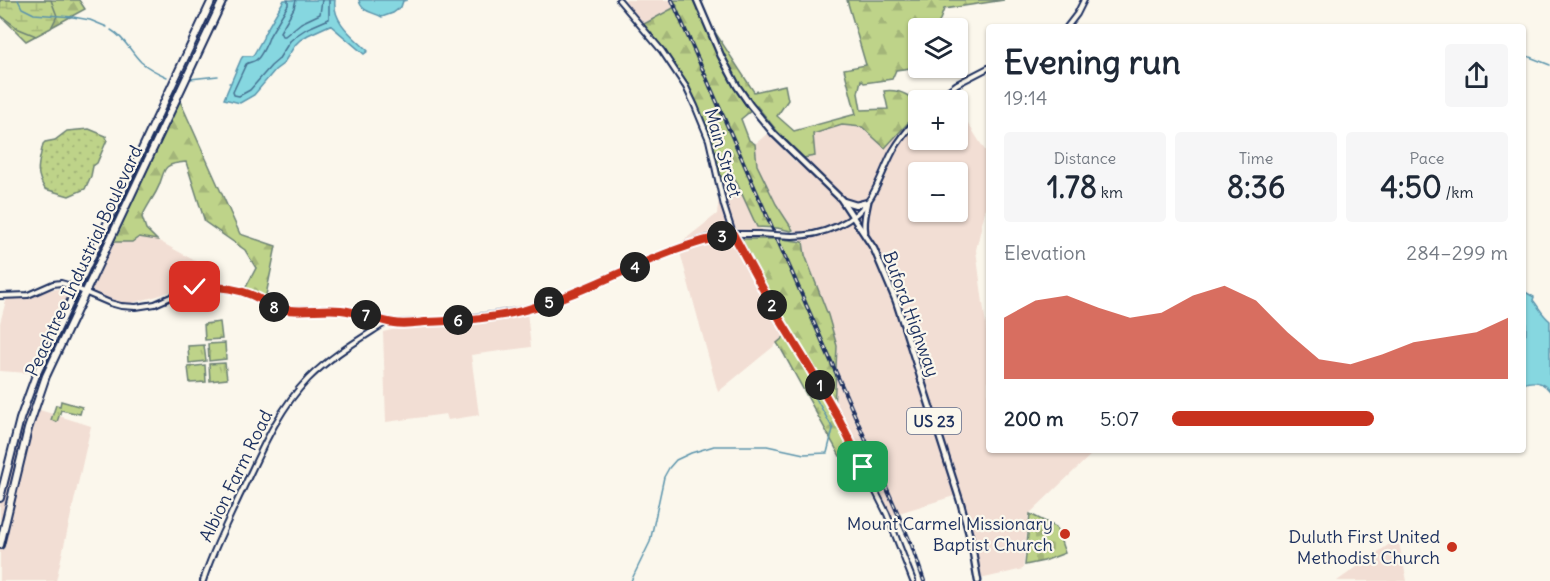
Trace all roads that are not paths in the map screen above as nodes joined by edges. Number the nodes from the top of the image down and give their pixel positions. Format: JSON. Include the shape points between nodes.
{"nodes":[{"id":1,"x":213,"y":0,"type":"edge"},
{"id":2,"x":223,"y":0,"type":"edge"},
{"id":3,"x":619,"y":0,"type":"edge"},
{"id":4,"x":697,"y":0,"type":"edge"},
{"id":5,"x":1084,"y":0,"type":"edge"},
{"id":6,"x":1069,"y":24,"type":"edge"},
{"id":7,"x":986,"y":69,"type":"edge"},
{"id":8,"x":949,"y":90,"type":"edge"},
{"id":9,"x":908,"y":131,"type":"edge"},
{"id":10,"x":843,"y":201,"type":"junction"},
{"id":11,"x":867,"y":202,"type":"junction"},
{"id":12,"x":854,"y":216,"type":"junction"},
{"id":13,"x":733,"y":234,"type":"junction"},
{"id":14,"x":866,"y":236,"type":"junction"},
{"id":15,"x":77,"y":289,"type":"junction"},
{"id":16,"x":86,"y":292,"type":"junction"},
{"id":17,"x":0,"y":296,"type":"edge"},
{"id":18,"x":385,"y":321,"type":"junction"},
{"id":19,"x":0,"y":498,"type":"edge"},
{"id":20,"x":0,"y":545,"type":"edge"},
{"id":21,"x":203,"y":581,"type":"edge"},
{"id":22,"x":913,"y":581,"type":"edge"},
{"id":23,"x":978,"y":581,"type":"edge"}],
"edges":[{"from":1,"to":15,"type":"highway","name":"Peachtree Industrial Boulevard"},
{"from":2,"to":16,"type":"highway","name":"Peachtree Industrial Boulevard"},
{"from":3,"to":13,"type":"street","name":"Main Street","via":[[662,51],[696,106],[709,140]]},
{"from":4,"to":10,"type":"main road","name":"Buford Highway","number":"US 23","via":[[737,86],[750,105]]},
{"from":5,"to":6,"type":"street"},
{"from":7,"to":8,"type":"street"},
{"from":9,"to":11,"type":"street","via":[[893,151]]},
{"from":10,"to":11,"type":"main road","via":[[856,205]]},
{"from":10,"to":12,"type":"main road","name":"Buford Highway","number":"US 23"},
{"from":11,"to":12,"type":"street"},
{"from":11,"to":14,"type":"main road","via":[[863,223]]},
{"from":12,"to":13,"type":"street","bridge":true,"via":[[826,231],[806,236]]},
{"from":12,"to":14,"type":"main road","name":"Buford Highway","number":"US 23"},
{"from":13,"to":18,"type":"street","via":[[708,238],[524,310],[437,322]]},
{"from":13,"to":22,"type":"street","name":"Main Street","via":[[839,419],[887,514]]},
{"from":14,"to":23,"type":"main road","name":"Buford Highway","number":"US 23","via":[[896,301],[961,504]]},
{"from":15,"to":16,"type":"street"},
{"from":15,"to":17,"type":"street","via":[[61,283],[28,295]]},
{"from":15,"to":19,"type":"highway","name":"Peachtree Industrial Boulevard","via":[[36,375]]},
{"from":16,"to":18,"type":"street","via":[[121,306],[136,307],[155,304],[195,287],[210,286],[249,294],[279,309],[342,310]]},
{"from":16,"to":20,"type":"highway","name":"Peachtree Industrial Boulevard","via":[[37,399]]},
{"from":18,"to":21,"type":"street","name":"Albion Farm Road","via":[[309,378],[289,402],[265,442]]}]}
